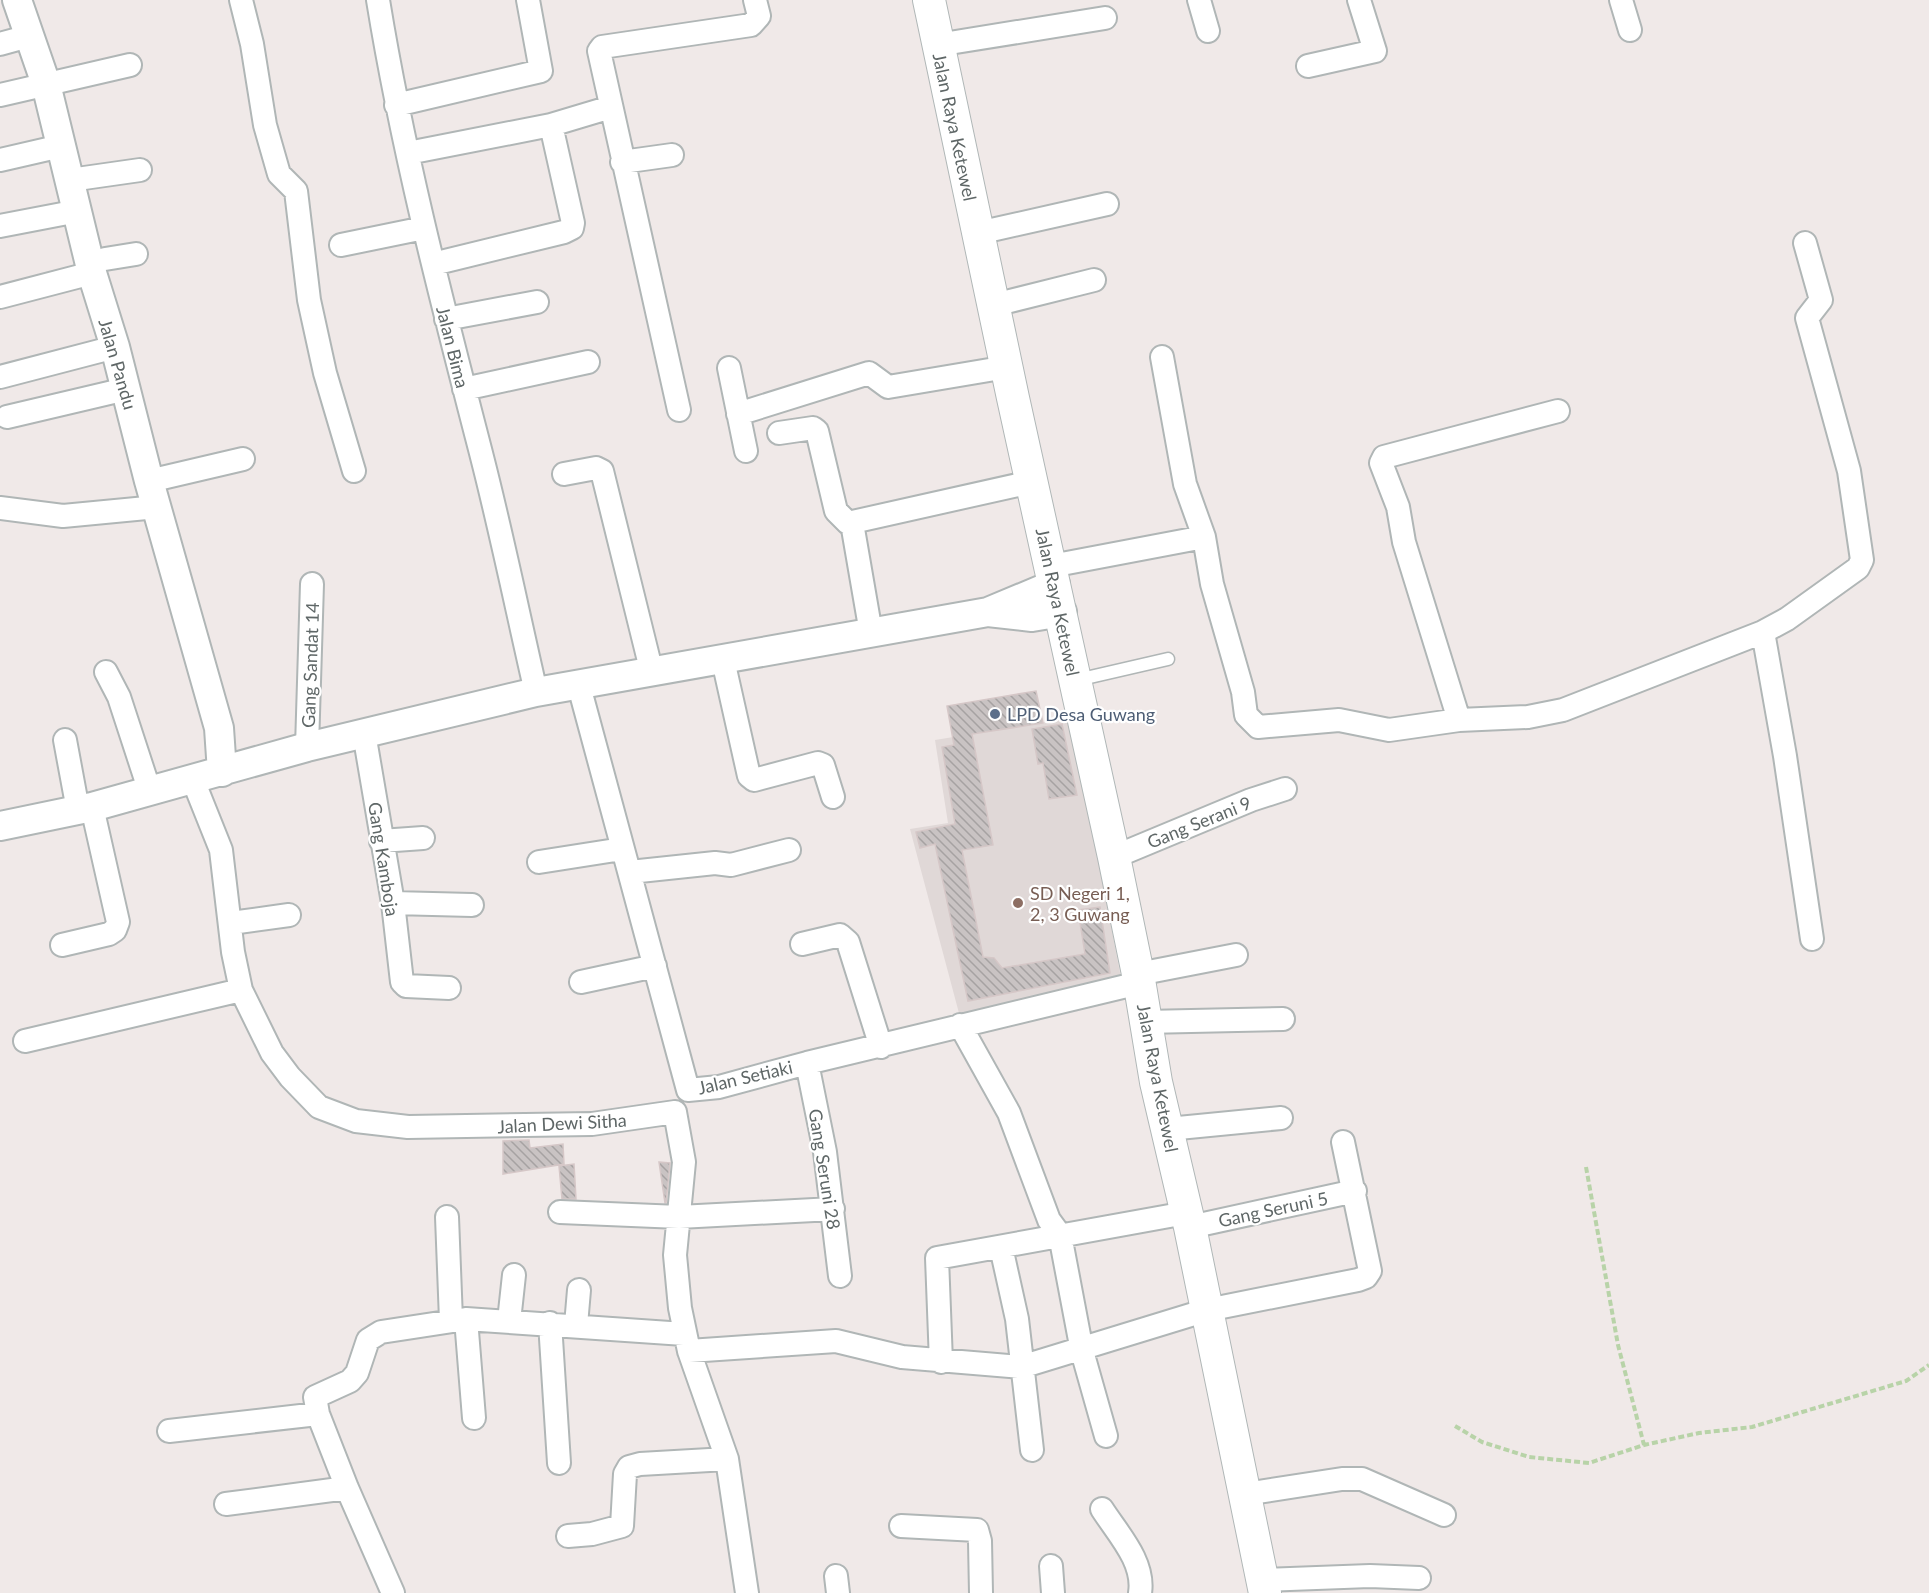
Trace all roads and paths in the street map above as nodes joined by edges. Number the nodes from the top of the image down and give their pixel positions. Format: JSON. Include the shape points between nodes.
{"nodes":[{"id":1,"x":17,"y":0,"type":"edge"},
{"id":2,"x":241,"y":0,"type":"edge"},
{"id":3,"x":528,"y":0,"type":"edge"},
{"id":4,"x":929,"y":0,"type":"edge"},
{"id":5,"x":1199,"y":0,"type":"edge"},
{"id":6,"x":1359,"y":0,"type":"edge"},
{"id":7,"x":1621,"y":0,"type":"edge"},
{"id":8,"x":382,"y":1,"type":"edge"},
{"id":9,"x":757,"y":10,"type":"edge"},
{"id":10,"x":1105,"y":18,"type":"dead end"},
{"id":11,"x":1630,"y":30,"type":"dead end"},
{"id":12,"x":1208,"y":31,"type":"dead end"},
{"id":13,"x":29,"y":36,"type":"junction"},
{"id":14,"x":0,"y":44,"type":"edge"},
{"id":15,"x":937,"y":45,"type":"junction"},
{"id":16,"x":130,"y":65,"type":"dead end"},
{"id":17,"x":1308,"y":66,"type":"dead end"},
{"id":18,"x":45,"y":84,"type":"junction"},
{"id":19,"x":0,"y":95,"type":"edge"},
{"id":20,"x":396,"y":105,"type":"junction"},
{"id":21,"x":611,"y":107,"type":"junction"},
{"id":22,"x":551,"y":125,"type":"junction"},
{"id":23,"x":62,"y":146,"type":"junction"},
{"id":24,"x":408,"y":153,"type":"junction"},
{"id":25,"x":672,"y":155,"type":"dead end"},
{"id":26,"x":0,"y":160,"type":"edge"},
{"id":27,"x":622,"y":162,"type":"junction"},
{"id":28,"x":140,"y":170,"type":"dead end"},
{"id":29,"x":70,"y":180,"type":"junction"},
{"id":30,"x":1107,"y":204,"type":"dead end"},
{"id":31,"x":78,"y":211,"type":"junction"},
{"id":32,"x":0,"y":226,"type":"edge"},
{"id":33,"x":424,"y":228,"type":"junction"},
{"id":34,"x":978,"y":233,"type":"junction"},
{"id":35,"x":1805,"y":243,"type":"dead end"},
{"id":36,"x":341,"y":245,"type":"dead end"},
{"id":37,"x":136,"y":254,"type":"dead end"},
{"id":38,"x":433,"y":264,"type":"junction"},
{"id":39,"x":98,"y":266,"type":"junction"},
{"id":40,"x":1094,"y":280,"type":"dead end"},
{"id":41,"x":0,"y":297,"type":"edge"},
{"id":42,"x":537,"y":302,"type":"dead end"},
{"id":43,"x":994,"y":305,"type":"junction"},
{"id":44,"x":446,"y":319,"type":"junction"},
{"id":45,"x":115,"y":347,"type":"junction"},
{"id":46,"x":1162,"y":357,"type":"dead end"},
{"id":47,"x":588,"y":362,"type":"dead end"},
{"id":48,"x":1007,"y":367,"type":"junction"},
{"id":49,"x":729,"y":368,"type":"dead end"},
{"id":50,"x":0,"y":377,"type":"edge"},
{"id":51,"x":126,"y":389,"type":"junction"},
{"id":52,"x":464,"y":389,"type":"junction"},
{"id":53,"x":679,"y":410,"type":"dead end"},
{"id":54,"x":1558,"y":411,"type":"dead end"},
{"id":55,"x":738,"y":414,"type":"junction"},
{"id":56,"x":7,"y":417,"type":"dead end"},
{"id":57,"x":779,"y":433,"type":"dead end"},
{"id":58,"x":746,"y":451,"type":"dead end"},
{"id":59,"x":243,"y":459,"type":"dead end"},
{"id":60,"x":354,"y":471,"type":"dead end"},
{"id":61,"x":564,"y":474,"type":"dead end"},
{"id":62,"x":1031,"y":482,"type":"junction"},
{"id":63,"x":153,"y":494,"type":"junction"},
{"id":64,"x":0,"y":508,"type":"edge"},
{"id":65,"x":852,"y":523,"type":"junction"},
{"id":66,"x":1204,"y":537,"type":"junction"},
{"id":67,"x":312,"y":584,"type":"dead end"},
{"id":68,"x":1056,"y":587,"type":"junction"},
{"id":69,"x":1763,"y":632,"type":"junction"},
{"id":70,"x":871,"y":633,"type":"junction"},
{"id":71,"x":1168,"y":659,"type":"dead end"},
{"id":72,"x":723,"y":660,"type":"junction"},
{"id":73,"x":106,"y":672,"type":"dead end"},
{"id":74,"x":652,"y":673,"type":"junction"},
{"id":75,"x":1076,"y":681,"type":"junction"},
{"id":76,"x":579,"y":686,"type":"junction"},
{"id":77,"x":536,"y":692,"type":"junction"},
{"id":78,"x":1459,"y":720,"type":"junction"},
{"id":79,"x":219,"y":728,"type":"junction"},
{"id":80,"x":364,"y":733,"type":"junction"},
{"id":81,"x":65,"y":740,"type":"dead end"},
{"id":82,"x":307,"y":747,"type":"junction"},
{"id":83,"x":251,"y":762,"type":"junction"},
{"id":84,"x":222,"y":772,"type":"junction"},
{"id":85,"x":194,"y":780,"type":"junction"},
{"id":86,"x":1285,"y":789,"type":"dead end"},
{"id":87,"x":150,"y":792,"type":"junction"},
{"id":88,"x":832,"y":797,"type":"dead end"},
{"id":89,"x":85,"y":808,"type":"junction"},
{"id":90,"x":0,"y":826,"type":"edge"},
{"id":91,"x":423,"y":838,"type":"dead end"},
{"id":92,"x":381,"y":841,"type":"junction"},
{"id":93,"x":622,"y":849,"type":"junction"},
{"id":94,"x":789,"y":850,"type":"dead end"},
{"id":95,"x":1114,"y":857,"type":"junction"},
{"id":96,"x":539,"y":862,"type":"dead end"},
{"id":97,"x":630,"y":872,"type":"junction"},
{"id":98,"x":393,"y":903,"type":"junction"},
{"id":99,"x":472,"y":905,"type":"dead end"},
{"id":100,"x":289,"y":915,"type":"dead end"},
{"id":101,"x":231,"y":923,"type":"junction"},
{"id":102,"x":1812,"y":939,"type":"dead end"},
{"id":103,"x":802,"y":944,"type":"dead end"},
{"id":104,"x":62,"y":945,"type":"dead end"},
{"id":105,"x":1236,"y":955,"type":"dead end"},
{"id":106,"x":655,"y":966,"type":"junction"},
{"id":107,"x":1139,"y":978,"type":"junction"},
{"id":108,"x":581,"y":982,"type":"dead end"},
{"id":109,"x":449,"y":988,"type":"dead end"},
{"id":110,"x":241,"y":990,"type":"junction"},
{"id":111,"x":1283,"y":1019,"type":"dead end"},
{"id":112,"x":1145,"y":1022,"type":"junction"},
{"id":113,"x":960,"y":1025,"type":"junction"},
{"id":114,"x":25,"y":1041,"type":"dead end"},
{"id":115,"x":881,"y":1047,"type":"junction"},
{"id":116,"x":807,"y":1063,"type":"junction"},
{"id":117,"x":688,"y":1090,"type":"junction"},
{"id":118,"x":675,"y":1112,"type":"junction"},
{"id":119,"x":1281,"y":1118,"type":"dead end"},
{"id":120,"x":1168,"y":1129,"type":"junction"},
{"id":121,"x":1343,"y":1142,"type":"dead end"},
{"id":122,"x":1586,"y":1167,"type":"dead end"},
{"id":123,"x":1355,"y":1191,"type":"junction"},
{"id":124,"x":833,"y":1209,"type":"junction"},
{"id":125,"x":560,"y":1212,"type":"dead end"},
{"id":126,"x":447,"y":1217,"type":"dead end"},
{"id":127,"x":679,"y":1217,"type":"junction"},
{"id":128,"x":1188,"y":1220,"type":"junction"},
{"id":129,"x":1060,"y":1235,"type":"junction"},
{"id":130,"x":1001,"y":1247,"type":"junction"},
{"id":131,"x":514,"y":1275,"type":"dead end"},
{"id":132,"x":840,"y":1276,"type":"dead end"},
{"id":133,"x":579,"y":1290,"type":"dead end"},
{"id":134,"x":1207,"y":1310,"type":"junction"},
{"id":135,"x":458,"y":1319,"type":"junction"},
{"id":136,"x":510,"y":1321,"type":"junction"},
{"id":137,"x":550,"y":1323,"type":"junction"},
{"id":138,"x":576,"y":1325,"type":"junction"},
{"id":139,"x":687,"y":1342,"type":"junction"},
{"id":140,"x":1082,"y":1351,"type":"junction"},
{"id":141,"x":941,"y":1362,"type":"junction"},
{"id":142,"x":1929,"y":1365,"type":"edge"},
{"id":143,"x":1021,"y":1367,"type":"junction"},
{"id":144,"x":318,"y":1414,"type":"junction"},
{"id":145,"x":474,"y":1418,"type":"dead end"},
{"id":146,"x":1455,"y":1426,"type":"dead end"},
{"id":147,"x":169,"y":1431,"type":"dead end"},
{"id":148,"x":1106,"y":1436,"type":"dead end"},
{"id":149,"x":1644,"y":1445,"type":"junction"},
{"id":150,"x":1032,"y":1450,"type":"dead end"},
{"id":151,"x":727,"y":1459,"type":"junction"},
{"id":152,"x":559,"y":1464,"type":"dead end"},
{"id":153,"x":347,"y":1488,"type":"junction"},
{"id":154,"x":1245,"y":1494,"type":"junction"},
{"id":155,"x":226,"y":1504,"type":"dead end"},
{"id":156,"x":1102,"y":1509,"type":"dead end"},
{"id":157,"x":1444,"y":1515,"type":"dead end"},
{"id":158,"x":901,"y":1526,"type":"dead end"},
{"id":159,"x":568,"y":1536,"type":"dead end"},
{"id":160,"x":1051,"y":1566,"type":"dead end"},
{"id":161,"x":1419,"y":1578,"type":"dead end"},
{"id":162,"x":1264,"y":1587,"type":"edge"},
{"id":163,"x":393,"y":1593,"type":"edge"},
{"id":164,"x":747,"y":1593,"type":"edge"},
{"id":165,"x":981,"y":1593,"type":"edge"},
{"id":166,"x":1053,"y":1593,"type":"edge"},
{"id":167,"x":1140,"y":1593,"type":"edge"}],
"edges":[{"from":1,"to":13,"type":"street","name":"Jalan Pandu"},
{"from":2,"to":60,"type":"street","via":[[265,125],[279,174],[296,191],[309,300],[325,373]]},
{"from":3,"to":20,"type":"street","via":[[541,71]]},
{"from":4,"to":15,"type":"main road","name":"Jalan Raya Ketewel"},
{"from":5,"to":12,"type":"street"},
{"from":6,"to":17,"type":"street","via":[[1375,51]]},
{"from":7,"to":11,"type":"street"},
{"from":8,"to":20,"type":"street","name":"Jalan Bima"},
{"from":9,"to":21,"type":"street","via":[[751,25],[602,47],[599,55]]},
{"from":10,"to":15,"type":"street"},
{"from":13,"to":14,"type":"street"},
{"from":13,"to":18,"type":"street","name":"Jalan Pandu"},
{"from":15,"to":34,"type":"main road","name":"Jalan Raya Ketewel"},
{"from":16,"to":18,"type":"street"},
{"from":18,"to":19,"type":"street"},
{"from":18,"to":23,"type":"street","name":"Jalan Pandu"},
{"from":20,"to":24,"type":"street","name":"Jalan Bima"},
{"from":21,"to":22,"type":"street"},
{"from":21,"to":27,"type":"street"},
{"from":22,"to":24,"type":"street"},
{"from":22,"to":38,"type":"street","via":[[572,228]]},
{"from":23,"to":26,"type":"street"},
{"from":23,"to":29,"type":"street","name":"Jalan Pandu"},
{"from":24,"to":33,"type":"street","name":"Jalan Bima"},
{"from":25,"to":27,"type":"street"},
{"from":27,"to":53,"type":"street"},
{"from":28,"to":29,"type":"street"},
{"from":29,"to":31,"type":"street","name":"Jalan Pandu"},
{"from":30,"to":34,"type":"street"},
{"from":31,"to":32,"type":"street"},
{"from":31,"to":39,"type":"street","name":"Jalan Pandu"},
{"from":33,"to":36,"type":"street"},
{"from":33,"to":38,"type":"street","name":"Jalan Bima"},
{"from":34,"to":43,"type":"main road","name":"Jalan Raya Ketewel"},
{"from":35,"to":69,"type":"street","via":[[1821,300],[1808,318],[1849,471],[1862,560],[1850,576]]},
{"from":37,"to":39,"type":"street"},
{"from":38,"to":44,"type":"street","name":"Jalan Bima"},
{"from":39,"to":41,"type":"street"},
{"from":39,"to":45,"type":"street","name":"Jalan Pandu"},
{"from":40,"to":43,"type":"street"},
{"from":42,"to":44,"type":"street"},
{"from":43,"to":48,"type":"main road","name":"Jalan Raya Ketewel"},
{"from":44,"to":52,"type":"street","name":"Jalan Bima"},
{"from":45,"to":50,"type":"street"},
{"from":45,"to":51,"type":"street","name":"Jalan Pandu"},
{"from":46,"to":66,"type":"street","via":[[1185,484]]},
{"from":47,"to":52,"type":"street"},
{"from":48,"to":55,"type":"street","via":[[888,387],[869,374]]},
{"from":48,"to":62,"type":"main road","name":"Jalan Raya Ketewel"},
{"from":49,"to":55,"type":"street"},
{"from":51,"to":56,"type":"street"},
{"from":51,"to":63,"type":"street","name":"Jalan Pandu"},
{"from":52,"to":77,"type":"street","name":"Jalan Bima"},
{"from":54,"to":78,"type":"street","via":[[1384,457],[1381,463],[1398,507],[1404,542]]},
{"from":55,"to":58,"type":"street"},
{"from":57,"to":65,"type":"street","via":[[813,428],[818,431],[836,511]]},
{"from":59,"to":63,"type":"street"},
{"from":61,"to":74,"type":"street","via":[[596,468],[602,471]]},
{"from":62,"to":65,"type":"street"},
{"from":62,"to":68,"type":"main road","name":"Jalan Raya Ketewel"},
{"from":63,"to":64,"type":"street","via":[[63,516]]},
{"from":63,"to":79,"type":"street","name":"Jalan Pandu"},
{"from":65,"to":70,"type":"street"},
{"from":66,"to":68,"type":"street"},
{"from":66,"to":78,"type":"street","via":[[1212,584],[1244,692],[1246,715],[1258,727],[1339,720],[1389,730]]},
{"from":67,"to":82,"type":"street","name":"Gang Sandat 14"},
{"from":68,"to":70,"type":"street","via":[[988,612]]},
{"from":68,"to":75,"type":"main road","name":"Jalan Raya Ketewel"},
{"from":69,"to":78,"type":"street","via":[[1563,710],[1528,717]]},
{"from":69,"to":102,"type":"street"},
{"from":70,"to":72,"type":"street"},
{"from":71,"to":75,"type":"lane"},
{"from":72,"to":74,"type":"street"},
{"from":72,"to":88,"type":"street","via":[[749,776],[754,780],[818,763],[823,765]]},
{"from":73,"to":87,"type":"street","via":[[119,697]]},
{"from":74,"to":76,"type":"street"},
{"from":75,"to":95,"type":"main road","name":"Jalan Raya Ketewel"},
{"from":76,"to":77,"type":"street"},
{"from":76,"to":93,"type":"street","name":"Jalan Setiaki"},
{"from":77,"to":80,"type":"street"},
{"from":79,"to":83,"type":"street","name":"Jalan Pandu"},
{"from":79,"to":84,"type":"street","name":"Jalan Pandu"},
{"from":80,"to":82,"type":"street"},
{"from":80,"to":92,"type":"street","name":"Gang Kamboja"},
{"from":81,"to":89,"type":"street"},
{"from":82,"to":83,"type":"street"},
{"from":83,"to":84,"type":"street"},
{"from":84,"to":85,"type":"street"},
{"from":85,"to":87,"type":"street"},
{"from":85,"to":101,"type":"street","name":"Jalan Dewi Sitha","via":[[221,850]]},
{"from":86,"to":95,"type":"street","name":"Gang Serani 9","via":[[1239,804]]},
{"from":87,"to":89,"type":"street"},
{"from":89,"to":90,"type":"street"},
{"from":89,"to":104,"type":"street","via":[[118,922],[109,934]]},
{"from":91,"to":92,"type":"street"},
{"from":92,"to":98,"type":"street","name":"Gang Kamboja"},
{"from":93,"to":96,"type":"street"},
{"from":93,"to":97,"type":"street","name":"Jalan Setiaki"},
{"from":94,"to":97,"type":"street","via":[[731,865],[708,863]]},
{"from":95,"to":107,"type":"main road","name":"Jalan Raya Ketewel"},
{"from":97,"to":106,"type":"street","name":"Jalan Setiaki"},
{"from":98,"to":99,"type":"street"},
{"from":98,"to":109,"type":"street","name":"Gang Kamboja","via":[[404,984]]},
{"from":100,"to":101,"type":"street"},
{"from":101,"to":110,"type":"street","name":"Jalan Dewi Sitha"},
{"from":103,"to":115,"type":"street","via":[[840,935],[848,942]]},
{"from":105,"to":107,"type":"street","name":"Jalan Setiaki"},
{"from":106,"to":108,"type":"street"},
{"from":106,"to":117,"type":"street","name":"Jalan Setiaki"},
{"from":107,"to":112,"type":"main road","name":"Jalan Raya Ketewel"},
{"from":107,"to":113,"type":"street","name":"Jalan Setiaki"},
{"from":110,"to":114,"type":"street"},
{"from":110,"to":118,"type":"street","name":"Jalan Dewi Sitha","via":[[273,1053],[290,1077],[319,1107],[356,1121],[408,1127],[498,1127],[592,1124]]},
{"from":111,"to":112,"type":"street"},
{"from":112,"to":120,"type":"main road","name":"Jalan Raya Ketewel"},
{"from":113,"to":115,"type":"street","name":"Jalan Setiaki"},
{"from":113,"to":129,"type":"street","via":[[1009,1113],[1049,1220]]},
{"from":115,"to":116,"type":"street","name":"Jalan Setiaki"},
{"from":116,"to":117,"type":"street","name":"Jalan Setiaki","via":[[719,1087]]},
{"from":116,"to":124,"type":"street","name":"Gang Seruni 28"},
{"from":117,"to":118,"type":"street"},
{"from":118,"to":127,"type":"street","via":[[684,1162]]},
{"from":119,"to":120,"type":"street"},
{"from":120,"to":128,"type":"main road","name":"Jalan Raya Ketewel"},
{"from":121,"to":123,"type":"street"},
{"from":122,"to":149,"type":"path","via":[[1618,1345]]},
{"from":123,"to":128,"type":"street","name":"Gang Seruni 5"},
{"from":123,"to":134,"type":"street","via":[[1370,1271],[1366,1277]]},
{"from":124,"to":127,"type":"street"},
{"from":124,"to":132,"type":"street","name":"Gang Seruni 28"},
{"from":125,"to":127,"type":"street"},
{"from":126,"to":135,"type":"street"},
{"from":127,"to":139,"type":"street","via":[[675,1265]]},
{"from":128,"to":129,"type":"street","name":"Gang Seruni 5"},
{"from":128,"to":134,"type":"main road","name":"Jalan Raya Ketewel"},
{"from":129,"to":130,"type":"street","name":"Gang Seruni 5"},
{"from":129,"to":140,"type":"street"},
{"from":130,"to":141,"type":"street","name":"Gang Seruni 5","via":[[935,1260]]},
{"from":130,"to":143,"type":"street","via":[[1017,1318]]},
{"from":131,"to":136,"type":"street"},
{"from":133,"to":138,"type":"street"},
{"from":134,"to":140,"type":"street"},
{"from":134,"to":154,"type":"main road","name":"Jalan Raya Ketewel"},
{"from":135,"to":136,"type":"street"},
{"from":135,"to":144,"type":"street","via":[[381,1332],[368,1340],[357,1373],[350,1381],[315,1397]]},
{"from":135,"to":145,"type":"street"},
{"from":136,"to":137,"type":"street"},
{"from":137,"to":138,"type":"street"},
{"from":137,"to":152,"type":"street"},
{"from":138,"to":139,"type":"street"},
{"from":139,"to":141,"type":"street","via":[[836,1341]]},
{"from":139,"to":151,"type":"street"},
{"from":140,"to":143,"type":"street"},
{"from":140,"to":148,"type":"street"},
{"from":141,"to":143,"type":"street"},
{"from":142,"to":149,"type":"path","via":[[1906,1381],[1752,1427]]},
{"from":143,"to":150,"type":"street"},
{"from":144,"to":147,"type":"street"},
{"from":144,"to":153,"type":"street"},
{"from":146,"to":149,"type":"path","via":[[1482,1442],[1529,1457],[1570,1463],[1589,1463]]},
{"from":151,"to":159,"type":"street","via":[[629,1467],[625,1474],[622,1526]]},
{"from":151,"to":164,"type":"street"},
{"from":153,"to":155,"type":"street"},
{"from":153,"to":163,"type":"street"},
{"from":154,"to":157,"type":"street","via":[[1362,1479]]},
{"from":154,"to":162,"type":"main road","name":"Jalan Raya Ketewel"},
{"from":156,"to":167,"type":"street","via":[[1136,1561],[1141,1576]]},
{"from":158,"to":165,"type":"street","via":[[977,1530]]},
{"from":160,"to":166,"type":"street"},
{"from":161,"to":162,"type":"street","via":[[1370,1576]]}]}
